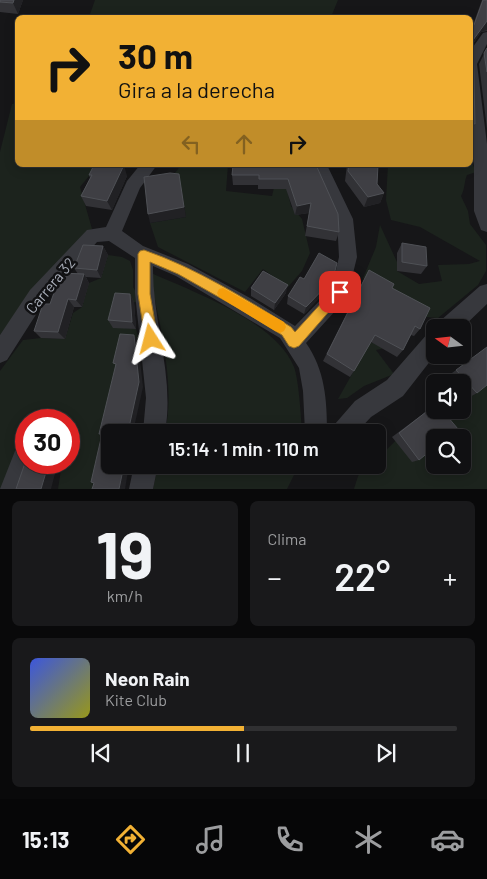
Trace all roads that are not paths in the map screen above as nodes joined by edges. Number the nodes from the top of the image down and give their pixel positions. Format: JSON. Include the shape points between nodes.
{"nodes":[{"id":1,"x":487,"y":36,"type":"edge"},
{"id":2,"x":473,"y":58,"type":"edge"},
{"id":3,"x":473,"y":90,"type":"edge"},
{"id":4,"x":147,"y":167,"type":"edge"},
{"id":5,"x":320,"y":167,"type":"edge"},
{"id":6,"x":487,"y":225,"type":"edge"},
{"id":7,"x":112,"y":234,"type":"junction"},
{"id":8,"x":144,"y":254,"type":"junction"},
{"id":9,"x":487,"y":292,"type":"edge"},
{"id":10,"x":457,"y":319,"type":"edge"},
{"id":11,"x":294,"y":342,"type":"junction"},
{"id":12,"x":426,"y":350,"type":"edge"},
{"id":13,"x":0,"y":353,"type":"edge"},
{"id":14,"x":156,"y":424,"type":"edge"},
{"id":15,"x":316,"y":424,"type":"edge"},
{"id":16,"x":350,"y":424,"type":"edge"},
{"id":17,"x":17,"y":474,"type":"edge"},
{"id":18,"x":144,"y":474,"type":"edge"},
{"id":19,"x":11,"y":489,"type":"edge"},
{"id":20,"x":141,"y":489,"type":"edge"}],
"edges":[{"from":1,"to":2,"type":"street"},
{"from":3,"to":6,"type":"street","via":[[482,166],[482,211]]},
{"from":4,"to":7,"type":"street","via":[[133,184]]},
{"from":5,"to":11,"type":"street","via":[[346,219],[348,257],[340,292]]},
{"from":7,"to":8,"type":"street"},
{"from":7,"to":13,"type":"street","name":"Carrera 32","via":[[93,235],[37,296]]},
{"from":8,"to":11,"type":"street","via":[[182,270],[243,304],[287,331]]},
{"from":8,"to":14,"type":"street","via":[[144,294],[151,339]]},
{"from":9,"to":10,"type":"street"},
{"from":11,"to":15,"type":"street","via":[[310,365]]},
{"from":12,"to":16,"type":"street","via":[[395,388],[363,409]]},
{"from":17,"to":19,"type":"street"},
{"from":18,"to":20,"type":"street"}]}
